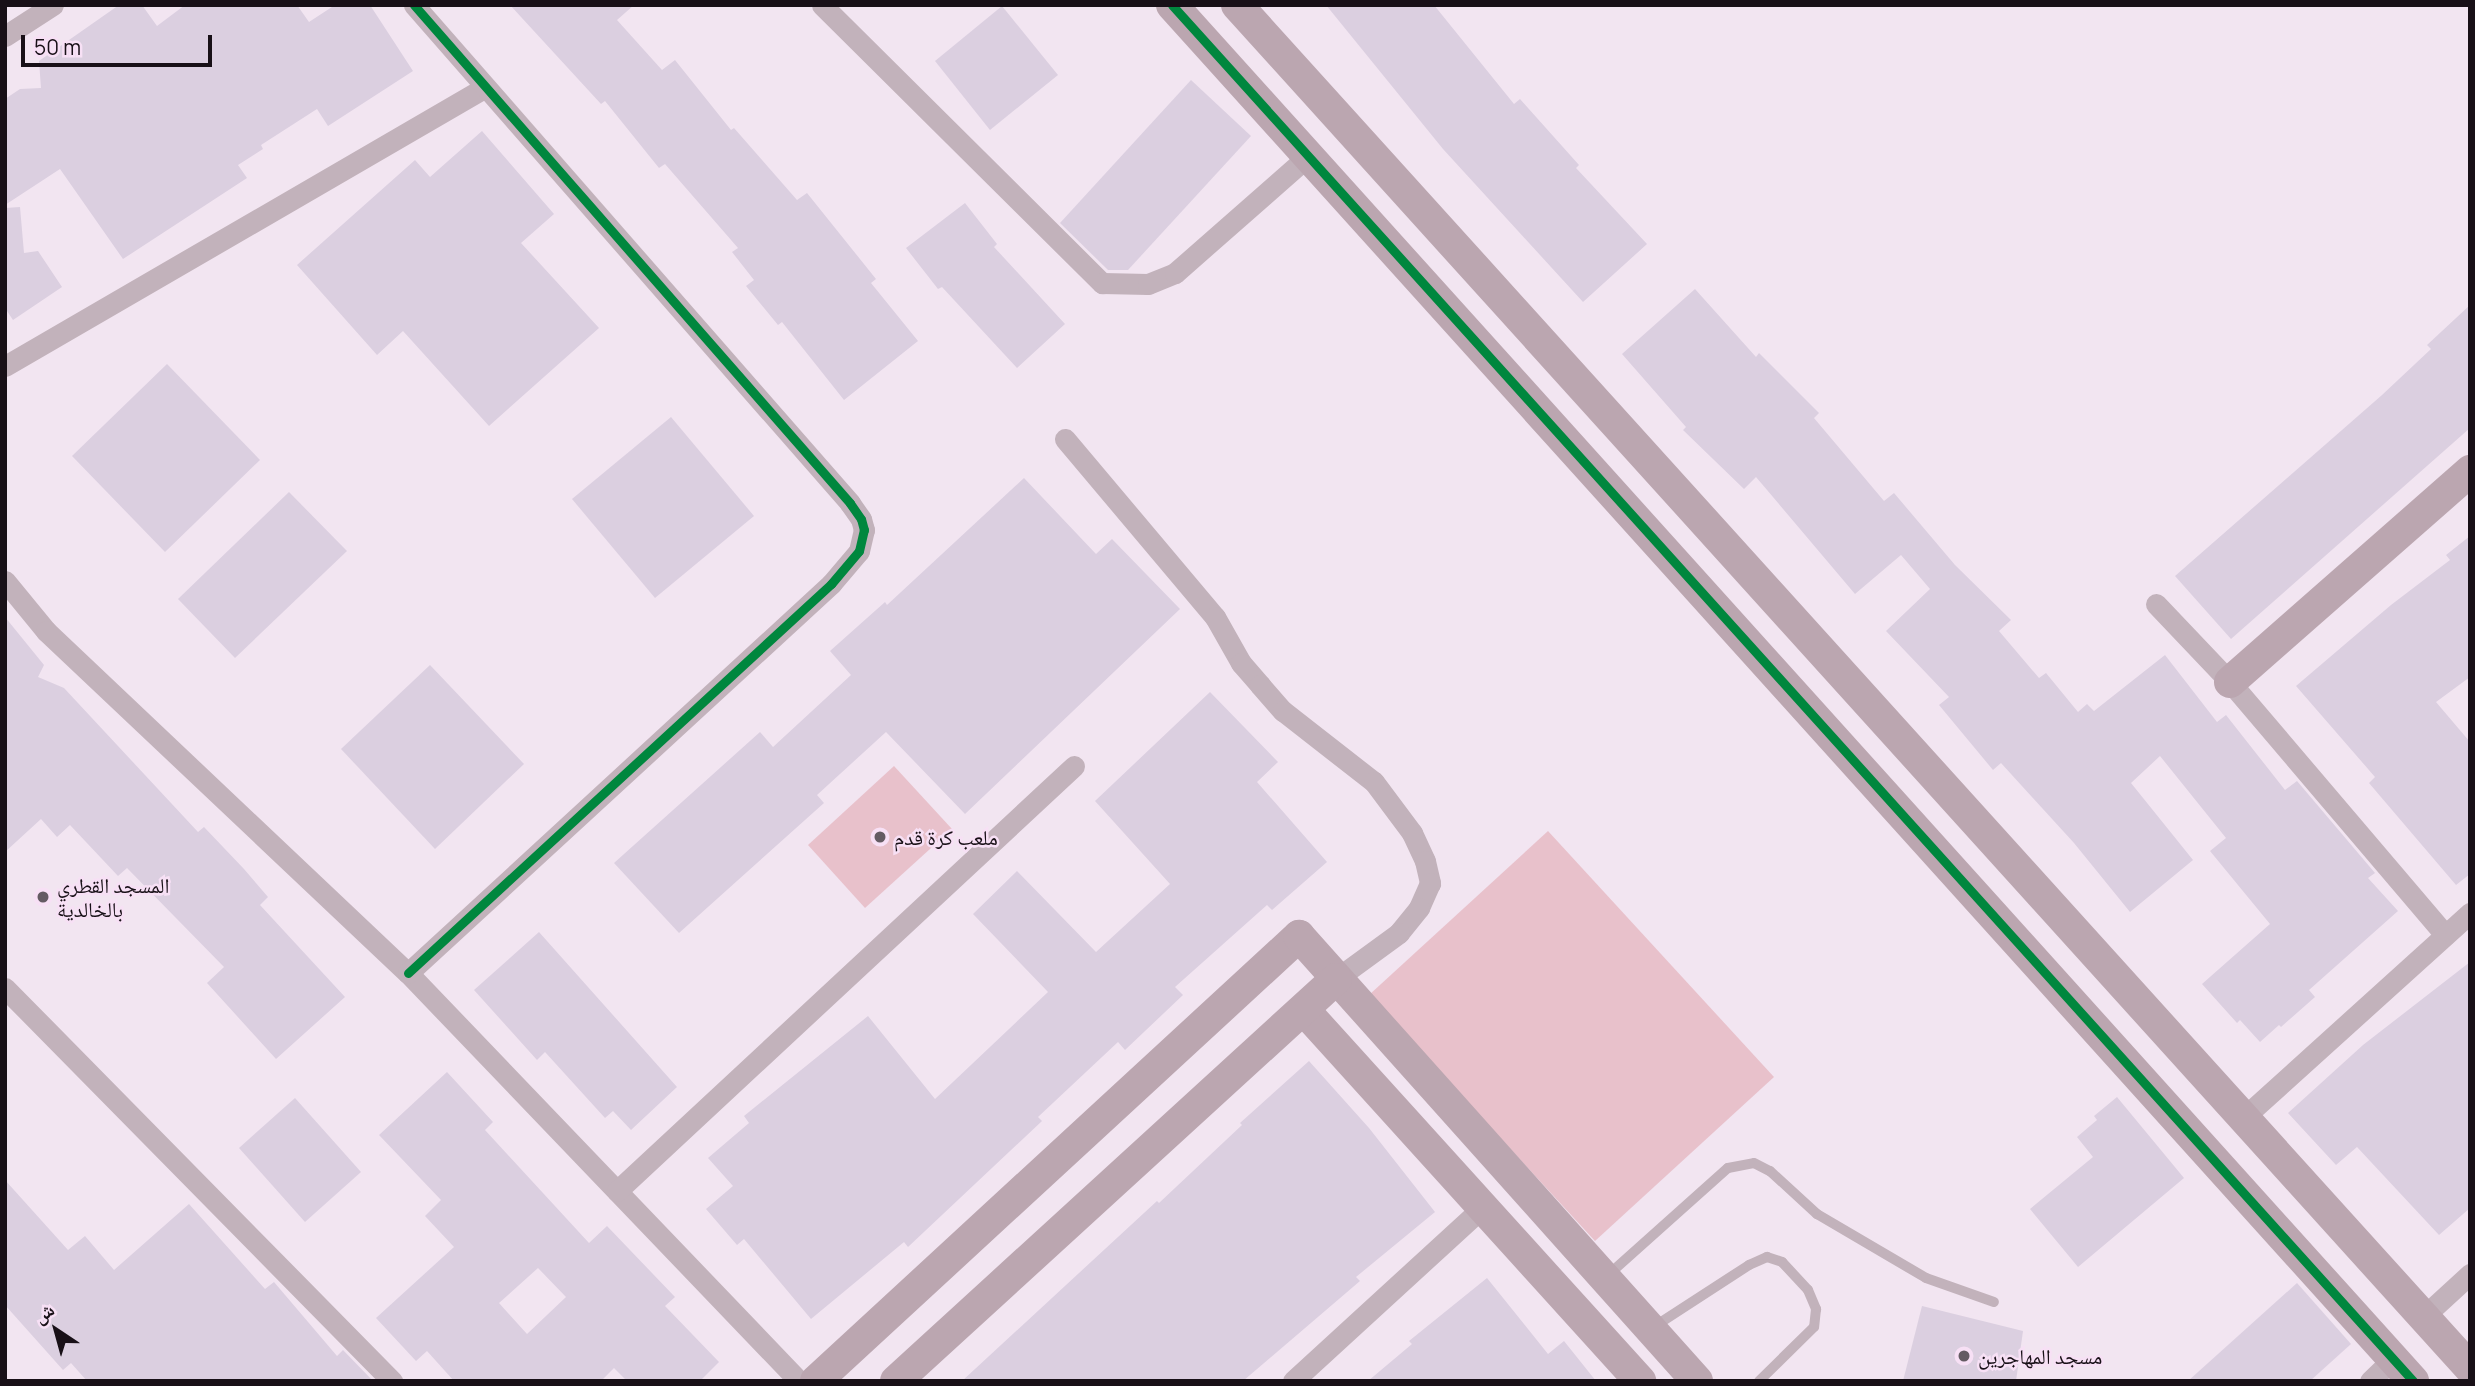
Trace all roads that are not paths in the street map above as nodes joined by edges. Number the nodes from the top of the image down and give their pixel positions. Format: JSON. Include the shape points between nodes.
{"nodes":[{"id":1,"x":53,"y":5,"type":"edge"},
{"id":2,"x":414,"y":5,"type":"edge"},
{"id":3,"x":822,"y":5,"type":"edge"},
{"id":4,"x":1172,"y":5,"type":"edge"},
{"id":5,"x":1237,"y":5,"type":"edge"},
{"id":6,"x":5,"y":36,"type":"edge"},
{"id":7,"x":484,"y":88,"type":"junction"},
{"id":8,"x":1308,"y":156,"type":"junction"},
{"id":9,"x":5,"y":366,"type":"edge"},
{"id":10,"x":1065,"y":439,"type":"dead end"},
{"id":11,"x":2470,"y":471,"type":"edge"},
{"id":12,"x":5,"y":581,"type":"edge"},
{"id":13,"x":2157,"y":604,"type":"dead end"},
{"id":14,"x":2230,"y":682,"type":"junction"},
{"id":15,"x":1074,"y":766,"type":"dead end"},
{"id":16,"x":2470,"y":913,"type":"edge"},
{"id":17,"x":2445,"y":935,"type":"junction"},
{"id":18,"x":408,"y":972,"type":"junction"},
{"id":19,"x":1336,"y":979,"type":"junction"},
{"id":20,"x":5,"y":989,"type":"edge"},
{"id":21,"x":1304,"y":1010,"type":"junction"},
{"id":22,"x":2243,"y":1118,"type":"junction"},
{"id":23,"x":617,"y":1191,"type":"junction"},
{"id":24,"x":1483,"y":1208,"type":"junction"},
{"id":25,"x":2470,"y":1274,"type":"edge"},
{"id":26,"x":1605,"y":1278,"type":"junction"},
{"id":27,"x":1994,"y":1302,"type":"dead end"},
{"id":28,"x":2423,"y":1317,"type":"junction"},
{"id":29,"x":1651,"y":1329,"type":"junction"},
{"id":30,"x":2470,"y":1368,"type":"edge"},
{"id":31,"x":2403,"y":1370,"type":"edge"},
{"id":32,"x":392,"y":1381,"type":"edge"},
{"id":33,"x":799,"y":1381,"type":"edge"},
{"id":34,"x":816,"y":1381,"type":"edge"},
{"id":35,"x":896,"y":1381,"type":"edge"},
{"id":36,"x":1293,"y":1381,"type":"edge"},
{"id":37,"x":1640,"y":1381,"type":"edge"},
{"id":38,"x":1697,"y":1381,"type":"edge"},
{"id":39,"x":1759,"y":1381,"type":"edge"},
{"id":40,"x":2370,"y":1381,"type":"edge"}],
"edges":[{"from":1,"to":6,"type":"street"},
{"from":2,"to":7,"type":"street"},
{"from":3,"to":8,"type":"street","via":[[1102,284],[1148,284],[1175,273]]},
{"from":4,"to":8,"type":"street"},
{"from":5,"to":22,"type":"street"},
{"from":7,"to":9,"type":"street"},
{"from":7,"to":18,"type":"street","via":[[850,503],[864,530],[859,551],[831,584]]},
{"from":8,"to":31,"type":"street"},
{"from":10,"to":19,"type":"street","via":[[1215,617],[1241,663],[1260,685],[1283,711],[1374,782],[1412,832],[1430,883],[1419,908],[1399,933]]},
{"from":11,"to":14,"type":"street"},
{"from":12,"to":18,"type":"street","via":[[46,631]]},
{"from":13,"to":14,"type":"street"},
{"from":14,"to":17,"type":"street"},
{"from":15,"to":23,"type":"street"},
{"from":16,"to":17,"type":"street"},
{"from":17,"to":22,"type":"street"},
{"from":18,"to":23,"type":"street"},
{"from":19,"to":21,"type":"street"},
{"from":19,"to":26,"type":"street"},
{"from":19,"to":34,"type":"street","via":[[1299,936]]},
{"from":20,"to":32,"type":"street"},
{"from":21,"to":24,"type":"street"},
{"from":21,"to":35,"type":"street"},
{"from":22,"to":28,"type":"street"},
{"from":23,"to":33,"type":"street"},
{"from":24,"to":36,"type":"street"},
{"from":24,"to":37,"type":"street"},
{"from":25,"to":28,"type":"street"},
{"from":26,"to":27,"type":"lane","via":[[1728,1168],[1754,1163],[1770,1171],[1817,1214],[1926,1278]]},
{"from":26,"to":29,"type":"street"},
{"from":28,"to":30,"type":"street"},
{"from":29,"to":38,"type":"street"},
{"from":29,"to":39,"type":"lane","via":[[1749,1265],[1767,1258],[1782,1262],[1808,1290],[1816,1309],[1814,1327]]},
{"from":31,"to":40,"type":"street"}]}
